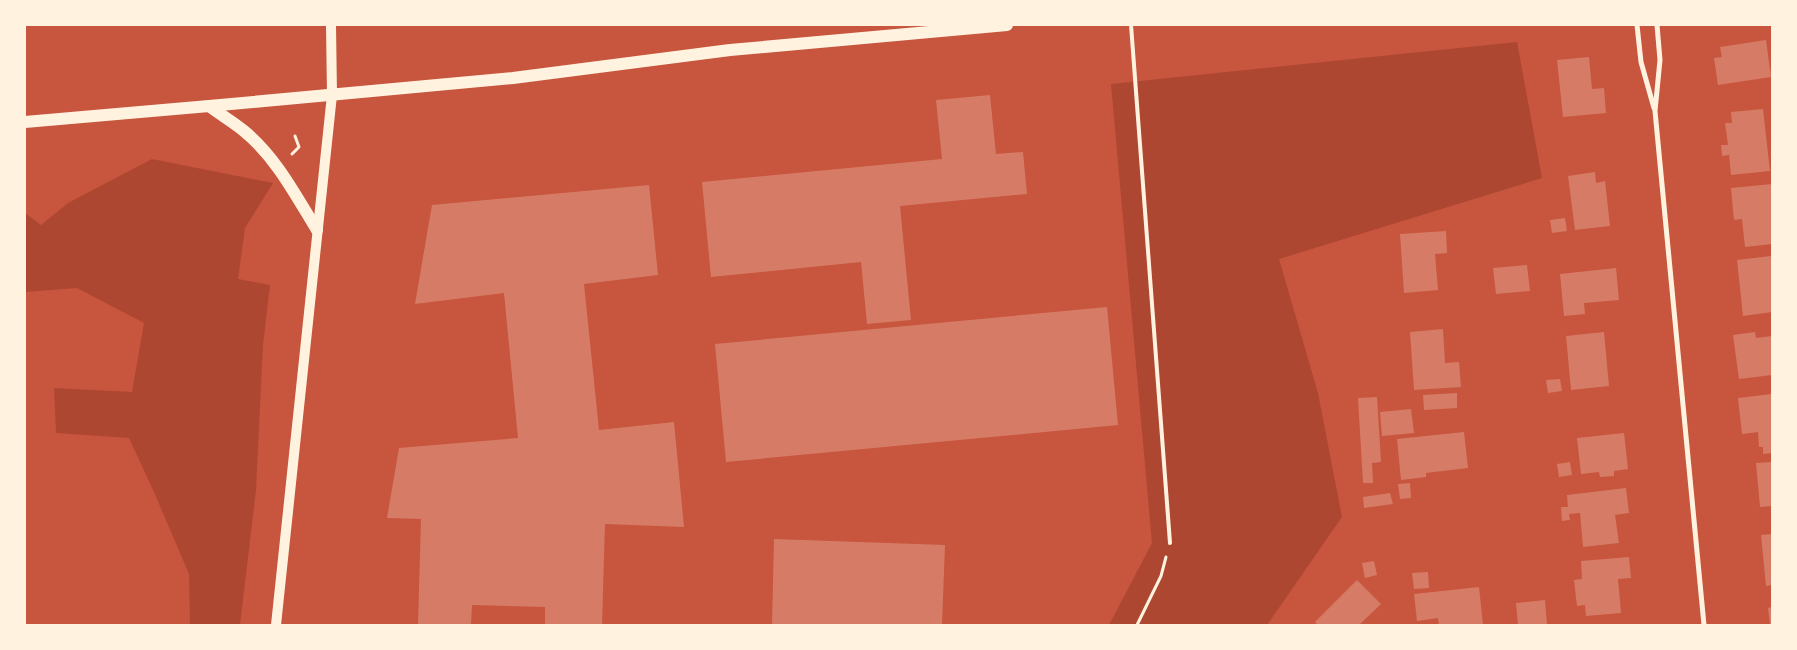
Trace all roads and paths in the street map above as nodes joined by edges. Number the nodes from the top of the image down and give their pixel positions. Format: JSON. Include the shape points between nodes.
{"nodes":[{"id":1,"x":331,"y":25,"type":"edge"},
{"id":2,"x":1007,"y":25,"type":"edge"},
{"id":3,"x":1131,"y":25,"type":"edge"},
{"id":4,"x":1638,"y":25,"type":"edge"},
{"id":5,"x":1657,"y":25,"type":"edge"},
{"id":6,"x":332,"y":95,"type":"junction"},
{"id":7,"x":209,"y":106,"type":"junction"},
{"id":8,"x":1655,"y":111,"type":"junction"},
{"id":9,"x":25,"y":122,"type":"edge"},
{"id":10,"x":295,"y":136,"type":"dead end"},
{"id":11,"x":291,"y":154,"type":"dead end"},
{"id":12,"x":317,"y":230,"type":"junction"},
{"id":13,"x":1170,"y":543,"type":"joint"},
{"id":14,"x":276,"y":625,"type":"edge"},
{"id":15,"x":1138,"y":625,"type":"edge"},
{"id":16,"x":1704,"y":625,"type":"edge"}],
"edges":[{"from":1,"to":6,"type":"main road"},
{"from":2,"to":6,"type":"main road","via":[[730,50],[513,78]]},
{"from":3,"to":13,"type":"lane"},
{"from":4,"to":8,"type":"street","via":[[1641,62]]},
{"from":5,"to":8,"type":"street","via":[[1660,60]]},
{"from":6,"to":7,"type":"main road"},
{"from":6,"to":12,"type":"main road"},
{"from":7,"to":9,"type":"main road"},
{"from":7,"to":12,"type":"main road","via":[[244,131],[273,162]]},
{"from":8,"to":16,"type":"street"},
{"from":10,"to":11,"type":"path","via":[[299,146]]},
{"from":12,"to":14,"type":"main road"},
{"from":13,"to":15,"type":"path","via":[[1161,576]]}]}
